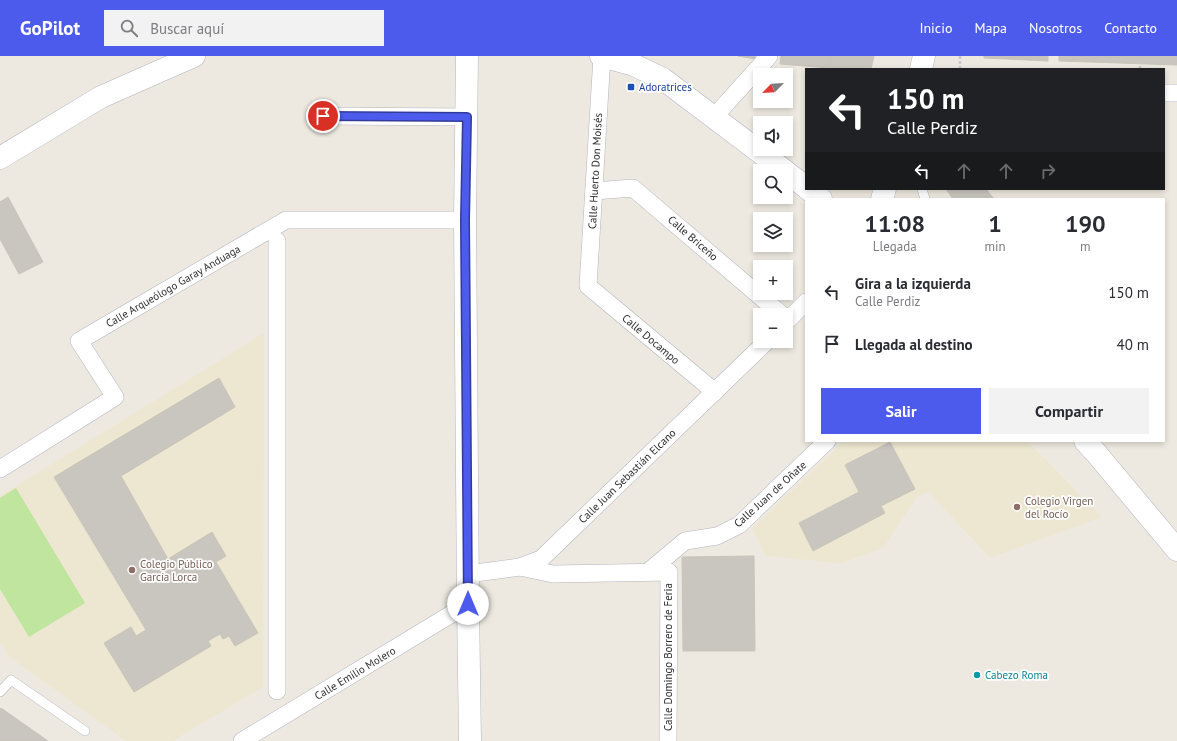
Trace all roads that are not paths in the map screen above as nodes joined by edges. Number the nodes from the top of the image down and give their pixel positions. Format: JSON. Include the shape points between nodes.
{"nodes":[{"id":1,"x":467,"y":56,"type":"edge"},
{"id":2,"x":602,"y":56,"type":"edge"},
{"id":3,"x":769,"y":56,"type":"edge"},
{"id":4,"x":924,"y":56,"type":"edge"},
{"id":5,"x":187,"y":57,"type":"edge"},
{"id":6,"x":921,"y":68,"type":"edge"},
{"id":7,"x":1165,"y":93,"type":"edge"},
{"id":8,"x":1177,"y":93,"type":"edge"},
{"id":9,"x":323,"y":116,"type":"dead end"},
{"id":10,"x":467,"y":117,"type":"junction"},
{"id":11,"x":714,"y":117,"type":"junction"},
{"id":12,"x":0,"y":158,"type":"edge"},
{"id":13,"x":775,"y":164,"type":"edge"},
{"id":14,"x":793,"y":178,"type":"edge"},
{"id":15,"x":805,"y":187,"type":"edge"},
{"id":16,"x":810,"y":190,"type":"edge"},
{"id":17,"x":594,"y":191,"type":"junction"},
{"id":18,"x":820,"y":198,"type":"edge"},
{"id":19,"x":465,"y":220,"type":"junction"},
{"id":20,"x":277,"y":241,"type":"dead end"},
{"id":21,"x":588,"y":286,"type":"joint"},
{"id":22,"x":805,"y":303,"type":"edge"},
{"id":23,"x":772,"y":308,"type":"edge"},
{"id":24,"x":793,"y":313,"type":"edge"},
{"id":25,"x":760,"y":348,"type":"edge"},
{"id":26,"x":715,"y":392,"type":"junction"},
{"id":27,"x":826,"y":442,"type":"edge"},
{"id":28,"x":1086,"y":442,"type":"edge"},
{"id":29,"x":0,"y":468,"type":"edge"},
{"id":30,"x":1144,"y":511,"type":"junction"},
{"id":31,"x":1177,"y":550,"type":"edge"},
{"id":32,"x":1177,"y":564,"type":"edge"},
{"id":33,"x":520,"y":567,"type":"junction"},
{"id":34,"x":648,"y":572,"type":"junction"},
{"id":35,"x":468,"y":574,"type":"junction"},
{"id":36,"x":468,"y":604,"type":"junction"},
{"id":37,"x":277,"y":690,"type":"dead end"},
{"id":38,"x":0,"y":692,"type":"edge"},
{"id":39,"x":85,"y":731,"type":"dead end"},
{"id":40,"x":242,"y":741,"type":"edge"},
{"id":41,"x":470,"y":741,"type":"edge"},
{"id":42,"x":668,"y":741,"type":"edge"}],
"edges":[{"from":1,"to":10,"type":"main road"},
{"from":2,"to":11,"type":"main road","via":[[634,65],[663,79]]},
{"from":2,"to":17,"type":"street","name":"Calle Huerto Don Moisés"},
{"from":3,"to":11,"type":"street"},
{"from":4,"to":6,"type":"main road"},
{"from":5,"to":12,"type":"main road","via":[[101,97]]},
{"from":7,"to":8,"type":"street"},
{"from":9,"to":10,"type":"street"},
{"from":10,"to":19,"type":"main road"},
{"from":11,"to":13,"type":"main road"},
{"from":14,"to":15,"type":"main road"},
{"from":16,"to":18,"type":"main road"},
{"from":17,"to":21,"type":"street","name":"Calle Huerto Don Moisés"},
{"from":17,"to":23,"type":"street","name":"Calle Briceño","via":[[634,188]]},
{"from":19,"to":29,"type":"street","name":"Calle Arqueólogo Garay Anduaga","via":[[286,220],[79,341],[115,397]]},
{"from":19,"to":35,"type":"main road"},
{"from":20,"to":37,"type":"street"},
{"from":21,"to":26,"type":"street","name":"Calle Docampo"},
{"from":22,"to":24,"type":"street"},
{"from":25,"to":26,"type":"street","name":"Calle Juan Sebastián Elcano"},
{"from":26,"to":33,"type":"street","name":"Calle Juan Sebastián Elcano","via":[[541,559]]},
{"from":27,"to":34,"type":"street","name":"Calle Juan de Oñate","via":[[739,525],[717,536],[685,541]]},
{"from":28,"to":30,"type":"main road"},
{"from":30,"to":31,"type":"main road"},
{"from":30,"to":32,"type":"main road"},
{"from":33,"to":34,"type":"street","via":[[553,574]]},
{"from":33,"to":35,"type":"street","name":"Calle Juan Sebastián Elcano"},
{"from":34,"to":42,"type":"street","name":"Calle Domingo Borrero de Feria","via":[[669,572]]},
{"from":35,"to":36,"type":"main road"},
{"from":36,"to":40,"type":"street","name":"Calle Emilio Molero"},
{"from":36,"to":41,"type":"main road"},
{"from":38,"to":39,"type":"lane","via":[[10,680]]}]}
